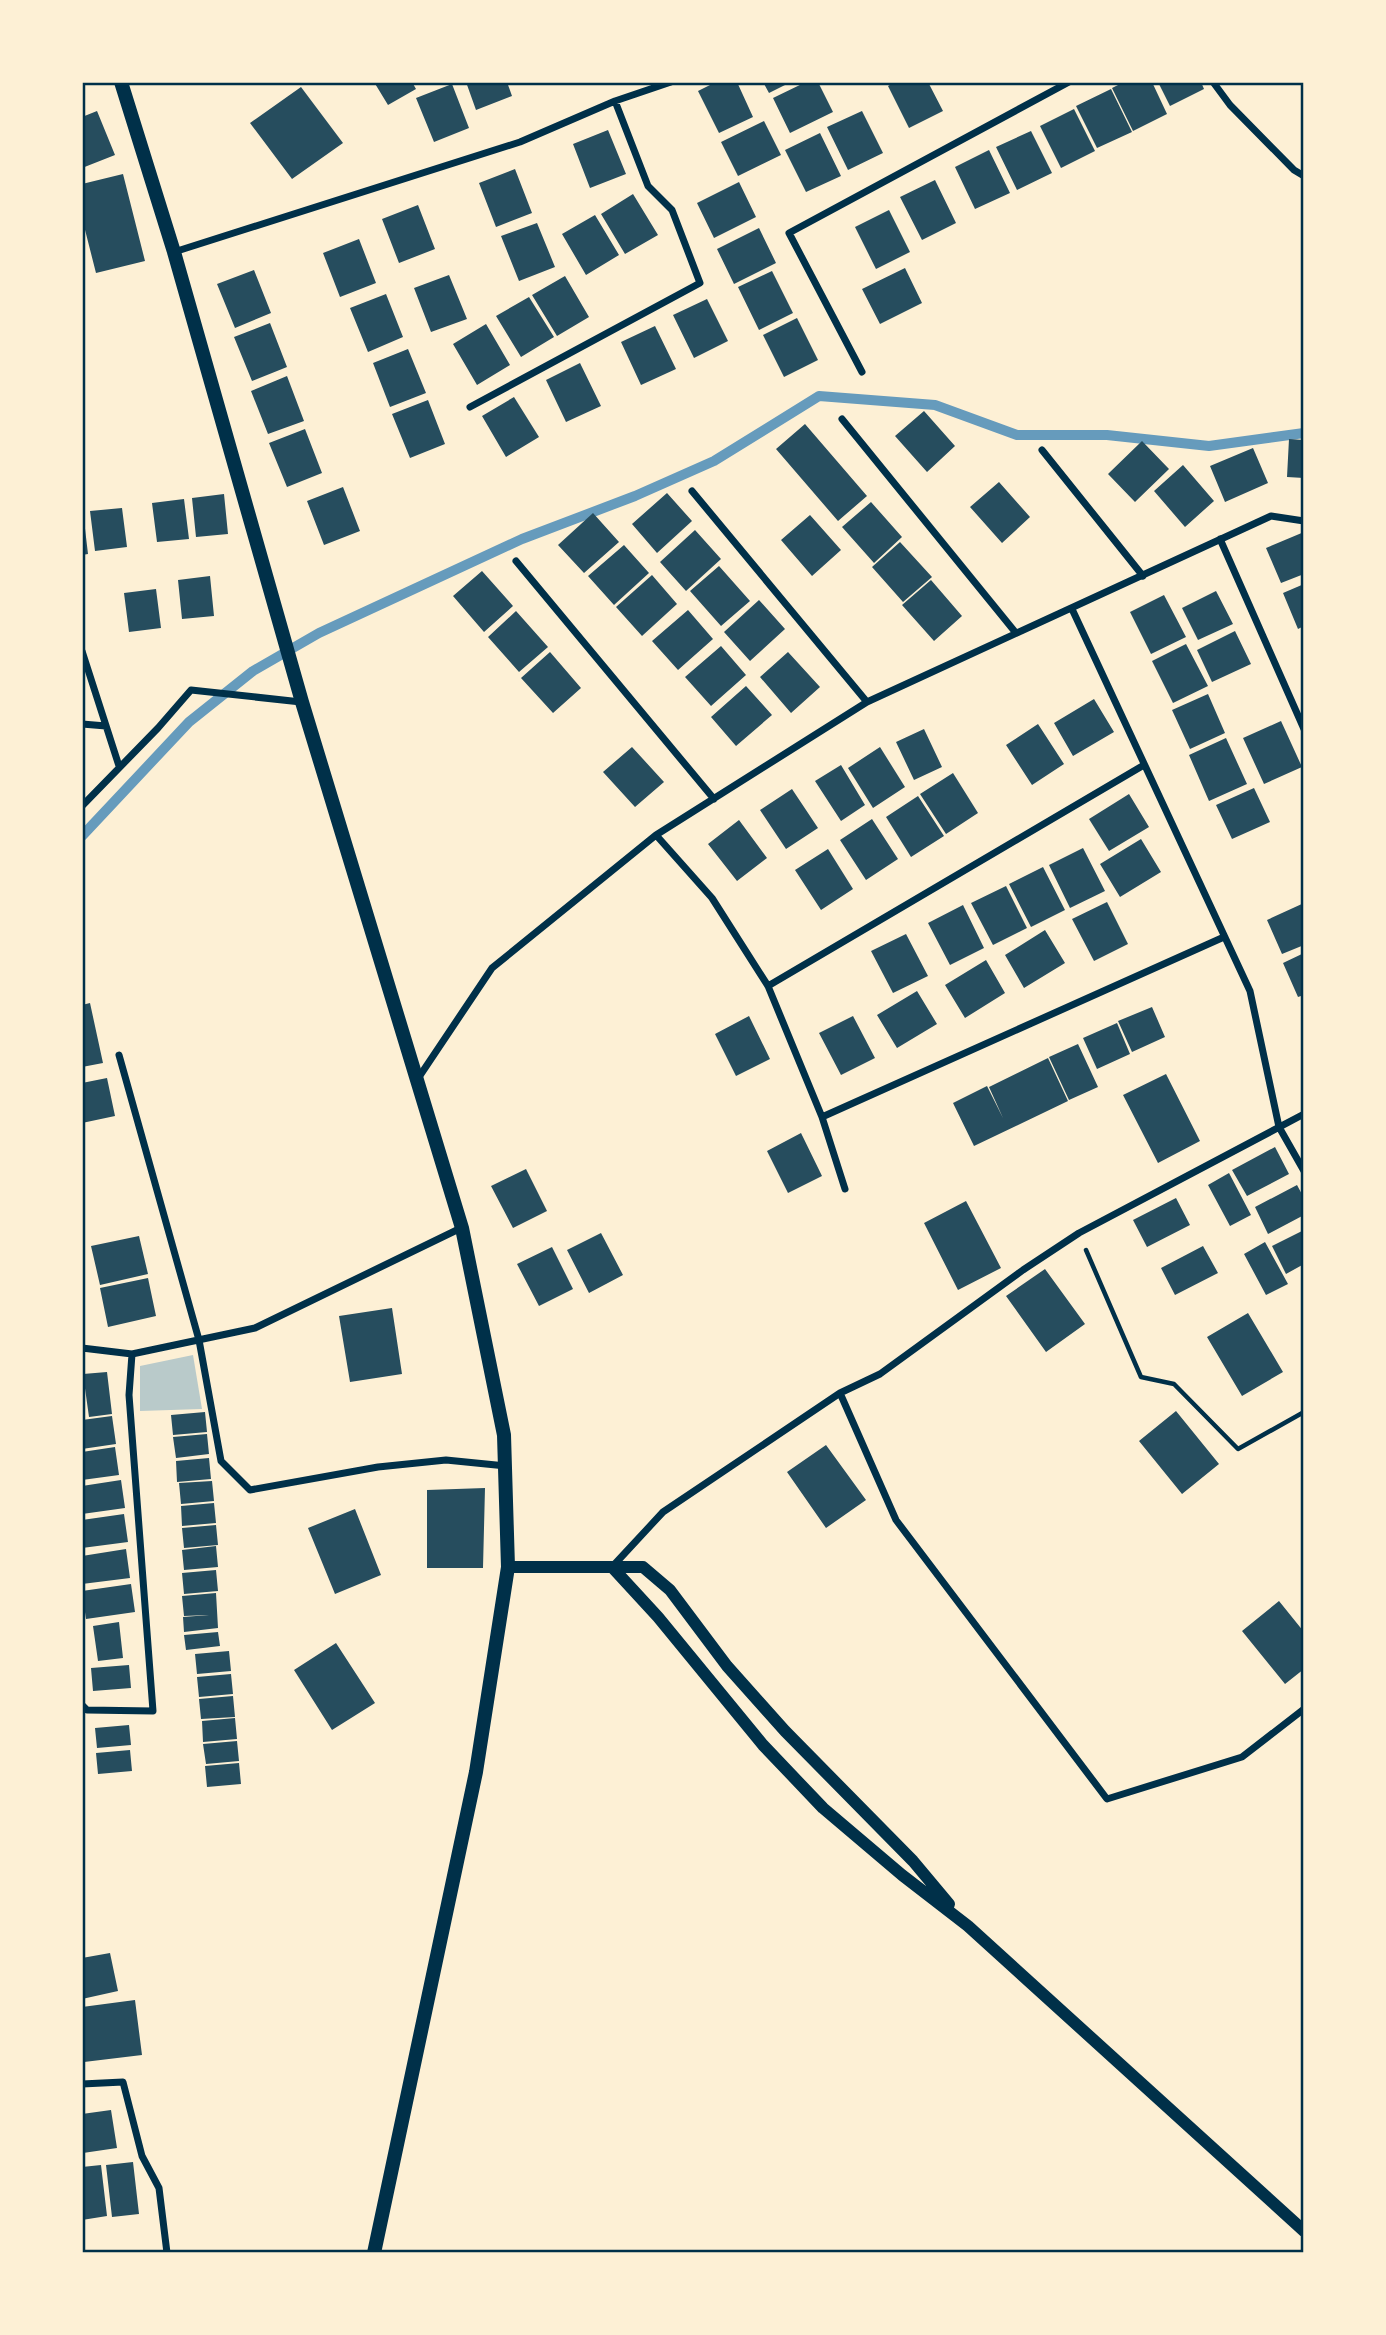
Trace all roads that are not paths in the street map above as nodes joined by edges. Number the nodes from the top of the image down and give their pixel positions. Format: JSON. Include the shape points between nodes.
{"nodes":[{"id":1,"x":121,"y":82,"type":"edge"},
{"id":2,"x":671,"y":82,"type":"edge"},
{"id":3,"x":1069,"y":82,"type":"edge"},
{"id":4,"x":1213,"y":82,"type":"edge"},
{"id":5,"x":615,"y":102,"type":"junction"},
{"id":6,"x":1304,"y":176,"type":"edge"},
{"id":7,"x":174,"y":252,"type":"junction"},
{"id":8,"x":862,"y":372,"type":"dead end"},
{"id":9,"x":470,"y":407,"type":"dead end"},
{"id":10,"x":842,"y":419,"type":"dead end"},
{"id":11,"x":1042,"y":450,"type":"dead end"},
{"id":12,"x":692,"y":491,"type":"dead end"},
{"id":13,"x":1304,"y":521,"type":"edge"},
{"id":14,"x":1220,"y":539,"type":"junction"},
{"id":15,"x":516,"y":561,"type":"dead end"},
{"id":16,"x":1143,"y":576,"type":"junction"},
{"id":17,"x":1072,"y":609,"type":"junction"},
{"id":18,"x":1016,"y":633,"type":"junction"},
{"id":19,"x":82,"y":651,"type":"edge"},
{"id":20,"x":302,"y":702,"type":"junction"},
{"id":21,"x":867,"y":702,"type":"junction"},
{"id":22,"x":82,"y":724,"type":"edge"},
{"id":23,"x":106,"y":726,"type":"junction"},
{"id":24,"x":1304,"y":729,"type":"edge"},
{"id":25,"x":1144,"y":765,"type":"junction"},
{"id":26,"x":119,"y":766,"type":"junction"},
{"id":27,"x":714,"y":799,"type":"junction"},
{"id":28,"x":82,"y":806,"type":"edge"},
{"id":29,"x":656,"y":835,"type":"junction"},
{"id":30,"x":1224,"y":937,"type":"junction"},
{"id":31,"x":768,"y":986,"type":"junction"},
{"id":32,"x":119,"y":1055,"type":"dead end"},
{"id":33,"x":417,"y":1080,"type":"junction"},
{"id":34,"x":1304,"y":1114,"type":"edge"},
{"id":35,"x":822,"y":1117,"type":"junction"},
{"id":36,"x":1279,"y":1126,"type":"junction"},
{"id":37,"x":1304,"y":1171,"type":"edge"},
{"id":38,"x":845,"y":1189,"type":"dead end"},
{"id":39,"x":461,"y":1227,"type":"junction"},
{"id":40,"x":199,"y":1340,"type":"junction"},
{"id":41,"x":82,"y":1348,"type":"edge"},
{"id":42,"x":132,"y":1354,"type":"junction"},
{"id":43,"x":840,"y":1393,"type":"junction"},
{"id":44,"x":506,"y":1466,"type":"junction"},
{"id":45,"x":508,"y":1567,"type":"junction"},
{"id":46,"x":611,"y":1567,"type":"junction"},
{"id":47,"x":82,"y":1705,"type":"edge"},
{"id":48,"x":1304,"y":1709,"type":"edge"},
{"id":49,"x":968,"y":1926,"type":"junction"},
{"id":50,"x":82,"y":2084,"type":"edge"},
{"id":51,"x":1304,"y":2231,"type":"edge"},
{"id":52,"x":167,"y":2253,"type":"edge"},
{"id":53,"x":374,"y":2253,"type":"edge"}],
"edges":[{"from":1,"to":7,"type":"main road"},
{"from":2,"to":5,"type":"street"},
{"from":3,"to":8,"type":"street","via":[[789,233]]},
{"from":4,"to":6,"type":"street","via":[[1230,105]]},
{"from":5,"to":7,"type":"street","via":[[520,142]]},
{"from":5,"to":9,"type":"street","via":[[648,186],[672,209],[700,283]]},
{"from":7,"to":20,"type":"main road"},
{"from":10,"to":18,"type":"street"},
{"from":11,"to":16,"type":"street"},
{"from":12,"to":21,"type":"street"},
{"from":13,"to":14,"type":"street","via":[[1271,516]]},
{"from":14,"to":16,"type":"street"},
{"from":14,"to":24,"type":"street"},
{"from":15,"to":27,"type":"street"},
{"from":16,"to":17,"type":"street"},
{"from":17,"to":18,"type":"street"},
{"from":17,"to":25,"type":"street"},
{"from":18,"to":21,"type":"street"},
{"from":19,"to":23,"type":"street"},
{"from":20,"to":26,"type":"street","via":[[191,691]]},
{"from":20,"to":33,"type":"main road"},
{"from":21,"to":27,"type":"street"},
{"from":22,"to":23,"type":"street"},
{"from":23,"to":26,"type":"street"},
{"from":25,"to":30,"type":"street"},
{"from":25,"to":31,"type":"street"},
{"from":26,"to":28,"type":"street"},
{"from":27,"to":29,"type":"street"},
{"from":29,"to":31,"type":"street","via":[[712,898]]},
{"from":29,"to":33,"type":"street","via":[[492,968]]},
{"from":30,"to":35,"type":"street"},
{"from":30,"to":36,"type":"street","via":[[1250,991]]},
{"from":31,"to":35,"type":"street"},
{"from":32,"to":40,"type":"street"},
{"from":33,"to":39,"type":"main road"},
{"from":34,"to":36,"type":"street"},
{"from":35,"to":38,"type":"street"},
{"from":36,"to":37,"type":"street"},
{"from":36,"to":43,"type":"street","via":[[1079,1233],[880,1374]]},
{"from":39,"to":40,"type":"street","via":[[256,1328]]},
{"from":39,"to":44,"type":"main road","via":[[504,1434]]},
{"from":40,"to":42,"type":"street"},
{"from":40,"to":44,"type":"street","via":[[221,1461],[250,1490],[377,1467],[446,1460]]},
{"from":41,"to":42,"type":"street"},
{"from":42,"to":47,"type":"street","via":[[129,1395],[153,1711],[86,1710]]},
{"from":43,"to":46,"type":"street","via":[[663,1512]]},
{"from":43,"to":48,"type":"street","via":[[896,1520],[1107,1799],[1242,1757]]},
{"from":44,"to":45,"type":"main road"},
{"from":45,"to":46,"type":"street"},
{"from":45,"to":53,"type":"main road","via":[[476,1772]]},
{"from":46,"to":49,"type":"street","via":[[823,1808]]},
{"from":46,"to":49,"type":"street","via":[[643,1567],[670,1590],[727,1666],[913,1861]]},
{"from":49,"to":51,"type":"street"},
{"from":50,"to":52,"type":"street","via":[[123,2082],[142,2156],[159,2188]]}]}
